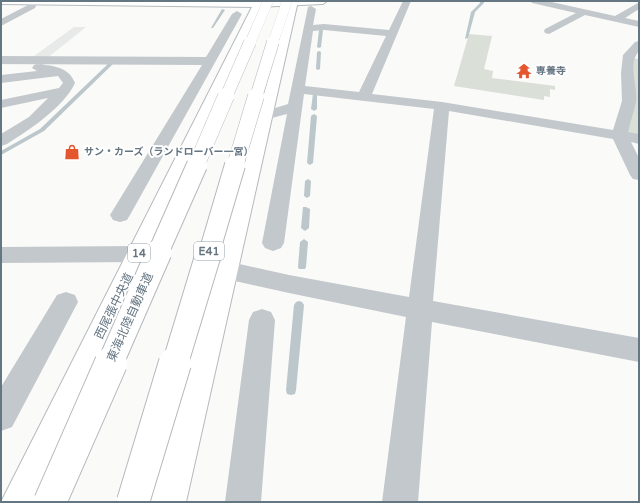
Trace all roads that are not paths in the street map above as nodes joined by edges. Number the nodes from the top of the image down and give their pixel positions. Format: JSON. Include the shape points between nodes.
{"nodes":[{"id":1,"x":42,"y":1,"type":"edge"},
{"id":2,"x":407,"y":1,"type":"edge"},
{"id":3,"x":535,"y":1,"type":"edge"},
{"id":4,"x":1,"y":2,"type":"edge"},
{"id":5,"x":208,"y":2,"type":"edge"},
{"id":6,"x":287,"y":3,"type":"edge"},
{"id":7,"x":1,"y":6,"type":"edge"},
{"id":8,"x":32,"y":6,"type":"junction"},
{"id":9,"x":638,"y":6,"type":"edge"},
{"id":10,"x":584,"y":12,"type":"junction"},
{"id":11,"x":237,"y":14,"type":"dead end"},
{"id":12,"x":617,"y":19,"type":"junction"},
{"id":13,"x":1,"y":23,"type":"edge"},
{"id":14,"x":549,"y":31,"type":"dead end"},
{"id":15,"x":638,"y":32,"type":"edge"},
{"id":16,"x":308,"y":33,"type":"junction"},
{"id":17,"x":393,"y":33,"type":"junction"},
{"id":18,"x":286,"y":34,"type":"junction"},
{"id":19,"x":219,"y":58,"type":"junction"},
{"id":20,"x":1,"y":60,"type":"edge"},
{"id":21,"x":1,"y":67,"type":"edge"},
{"id":22,"x":61,"y":72,"type":"junction"},
{"id":23,"x":1,"y":79,"type":"edge"},
{"id":24,"x":299,"y":89,"type":"junction"},
{"id":25,"x":64,"y":91,"type":"junction"},
{"id":26,"x":364,"y":97,"type":"junction"},
{"id":27,"x":1,"y":104,"type":"edge"},
{"id":28,"x":442,"y":106,"type":"junction"},
{"id":29,"x":295,"y":107,"type":"junction"},
{"id":30,"x":264,"y":116,"type":"junction"},
{"id":31,"x":1,"y":130,"type":"edge"},
{"id":32,"x":18,"y":131,"type":"junction"},
{"id":33,"x":619,"y":135,"type":"junction"},
{"id":34,"x":639,"y":139,"type":"edge"},
{"id":35,"x":1,"y":141,"type":"edge"},
{"id":36,"x":639,"y":175,"type":"edge"},
{"id":37,"x":120,"y":215,"type":"dead end"},
{"id":38,"x":274,"y":244,"type":"dead end"},
{"id":39,"x":1,"y":254,"type":"edge"},
{"id":40,"x":139,"y":254,"type":"junction"},
{"id":41,"x":226,"y":270,"type":"junction"},
{"id":42,"x":66,"y":302,"type":"dead end"},
{"id":43,"x":420,"y":308,"type":"junction"},
{"id":44,"x":262,"y":320,"type":"dead end"},
{"id":45,"x":639,"y":350,"type":"edge"},
{"id":46,"x":1,"y":416,"type":"edge"},
{"id":47,"x":19,"y":502,"type":"edge"},
{"id":48,"x":50,"y":502,"type":"edge"},
{"id":49,"x":133,"y":502,"type":"edge"},
{"id":50,"x":168,"y":502,"type":"edge"},
{"id":51,"x":243,"y":502,"type":"edge"},
{"id":52,"x":400,"y":502,"type":"edge"}],
"edges":[{"from":1,"to":4,"type":"main road"},
{"from":1,"to":5,"type":"main road"},
{"from":2,"to":17,"type":"street"},
{"from":3,"to":10,"type":"street"},
{"from":5,"to":6,"type":"main road"},
{"from":6,"to":8,"type":"main road","via":[[235,7]]},
{"from":6,"to":16,"type":"street"},
{"from":6,"to":18,"type":"main road"},
{"from":6,"to":19,"type":"main road","name":"西尾張中央道","number":"14"},
{"from":6,"to":48,"type":"main road","name":"東海北陸自動車道","bridge":true},
{"from":6,"to":49,"type":"main road","number":"E41","bridge":true,"via":[[264,70]]},
{"from":7,"to":8,"type":"main road"},
{"from":8,"to":13,"type":"street"},
{"from":9,"to":12,"type":"street"},
{"from":10,"to":12,"type":"street"},
{"from":10,"to":14,"type":"street"},
{"from":11,"to":19,"type":"street"},
{"from":12,"to":15,"type":"street"},
{"from":15,"to":33,"type":"street","via":[[629,55],[629,101]]},
{"from":16,"to":17,"type":"street","via":[[324,27]]},
{"from":16,"to":18,"type":"street"},
{"from":16,"to":24,"type":"street"},
{"from":17,"to":26,"type":"street"},
{"from":18,"to":30,"type":"main road"},
{"from":19,"to":20,"type":"street"},
{"from":19,"to":37,"type":"street"},
{"from":19,"to":40,"type":"main road","name":"西尾張中央道","number":"14"},
{"from":21,"to":22,"type":"street","via":[[40,68]]},
{"from":22,"to":23,"type":"street"},
{"from":22,"to":25,"type":"street","via":[[69,82]]},
{"from":24,"to":26,"type":"street"},
{"from":24,"to":29,"type":"street"},
{"from":25,"to":27,"type":"street"},
{"from":25,"to":32,"type":"street","via":[[34,120]]},
{"from":26,"to":28,"type":"street"},
{"from":28,"to":33,"type":"street"},
{"from":28,"to":43,"type":"street"},
{"from":29,"to":30,"type":"street"},
{"from":29,"to":38,"type":"street"},
{"from":30,"to":41,"type":"main road"},
{"from":31,"to":32,"type":"street"},
{"from":32,"to":35,"type":"street"},
{"from":33,"to":34,"type":"street"},
{"from":33,"to":36,"type":"street"},
{"from":39,"to":40,"type":"street"},
{"from":40,"to":47,"type":"main road","name":"西尾張中央道","number":"14"},
{"from":41,"to":43,"type":"street"},
{"from":41,"to":50,"type":"main road"},
{"from":42,"to":46,"type":"street"},
{"from":43,"to":45,"type":"street"},
{"from":43,"to":52,"type":"street"},
{"from":44,"to":51,"type":"street"}]}
